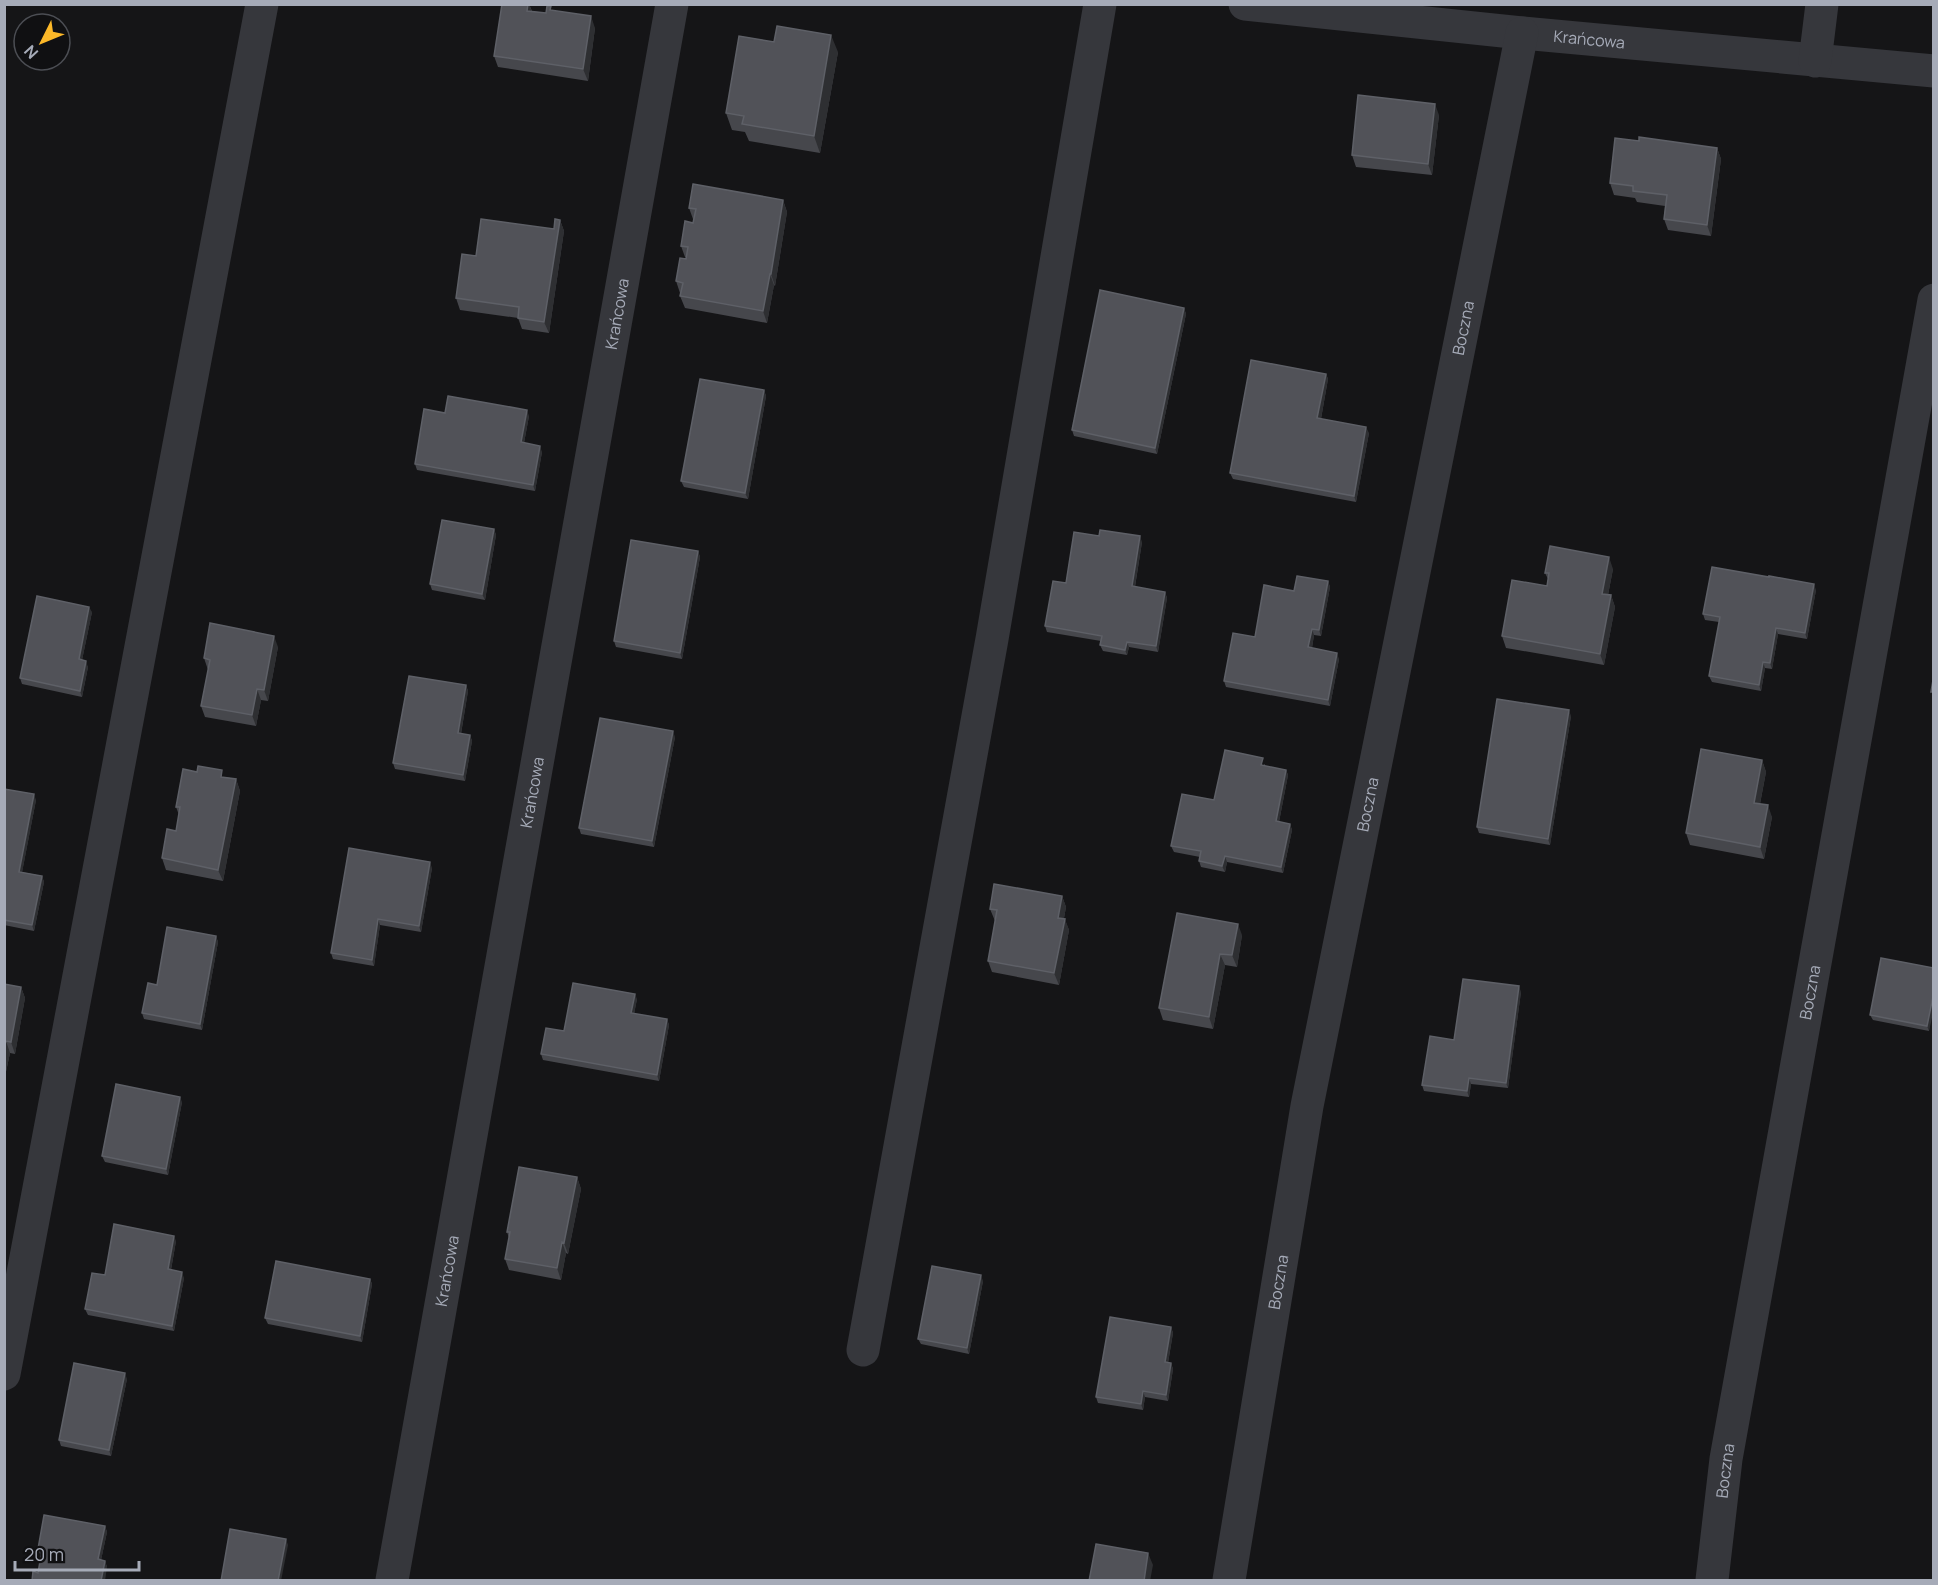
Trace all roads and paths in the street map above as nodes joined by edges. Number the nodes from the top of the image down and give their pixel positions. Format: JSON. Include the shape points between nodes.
{"nodes":[{"id":1,"x":262,"y":4,"type":"edge"},
{"id":2,"x":672,"y":4,"type":"edge"},
{"id":3,"x":1100,"y":4,"type":"edge"},
{"id":4,"x":1245,"y":4,"type":"edge"},
{"id":5,"x":1821,"y":4,"type":"edge"},
{"id":6,"x":1354,"y":10,"type":"edge"},
{"id":7,"x":1522,"y":33,"type":"junction"},
{"id":8,"x":1815,"y":62,"type":"junction"},
{"id":9,"x":1934,"y":71,"type":"edge"},
{"id":10,"x":1934,"y":300,"type":"edge"},
{"id":11,"x":863,"y":1350,"type":"dead end"},
{"id":12,"x":4,"y":1374,"type":"edge"},
{"id":13,"x":392,"y":1581,"type":"edge"},
{"id":14,"x":1229,"y":1581,"type":"edge"},
{"id":15,"x":1712,"y":1581,"type":"edge"}],
"edges":[{"from":1,"to":12,"type":"street"},
{"from":2,"to":13,"type":"street","name":"Krańcowa"},
{"from":3,"to":11,"type":"street","via":[[992,639]]},
{"from":4,"to":6,"type":"street","name":"Krańcowa"},
{"from":5,"to":8,"type":"street"},
{"from":6,"to":7,"type":"street","name":"Krańcowa"},
{"from":7,"to":8,"type":"street","name":"Krańcowa"},
{"from":7,"to":14,"type":"street","name":"Boczna","via":[[1307,1106]]},
{"from":8,"to":9,"type":"street","name":"Krańcowa"},
{"from":10,"to":15,"type":"street","name":"Boczna","via":[[1726,1459]]}]}
